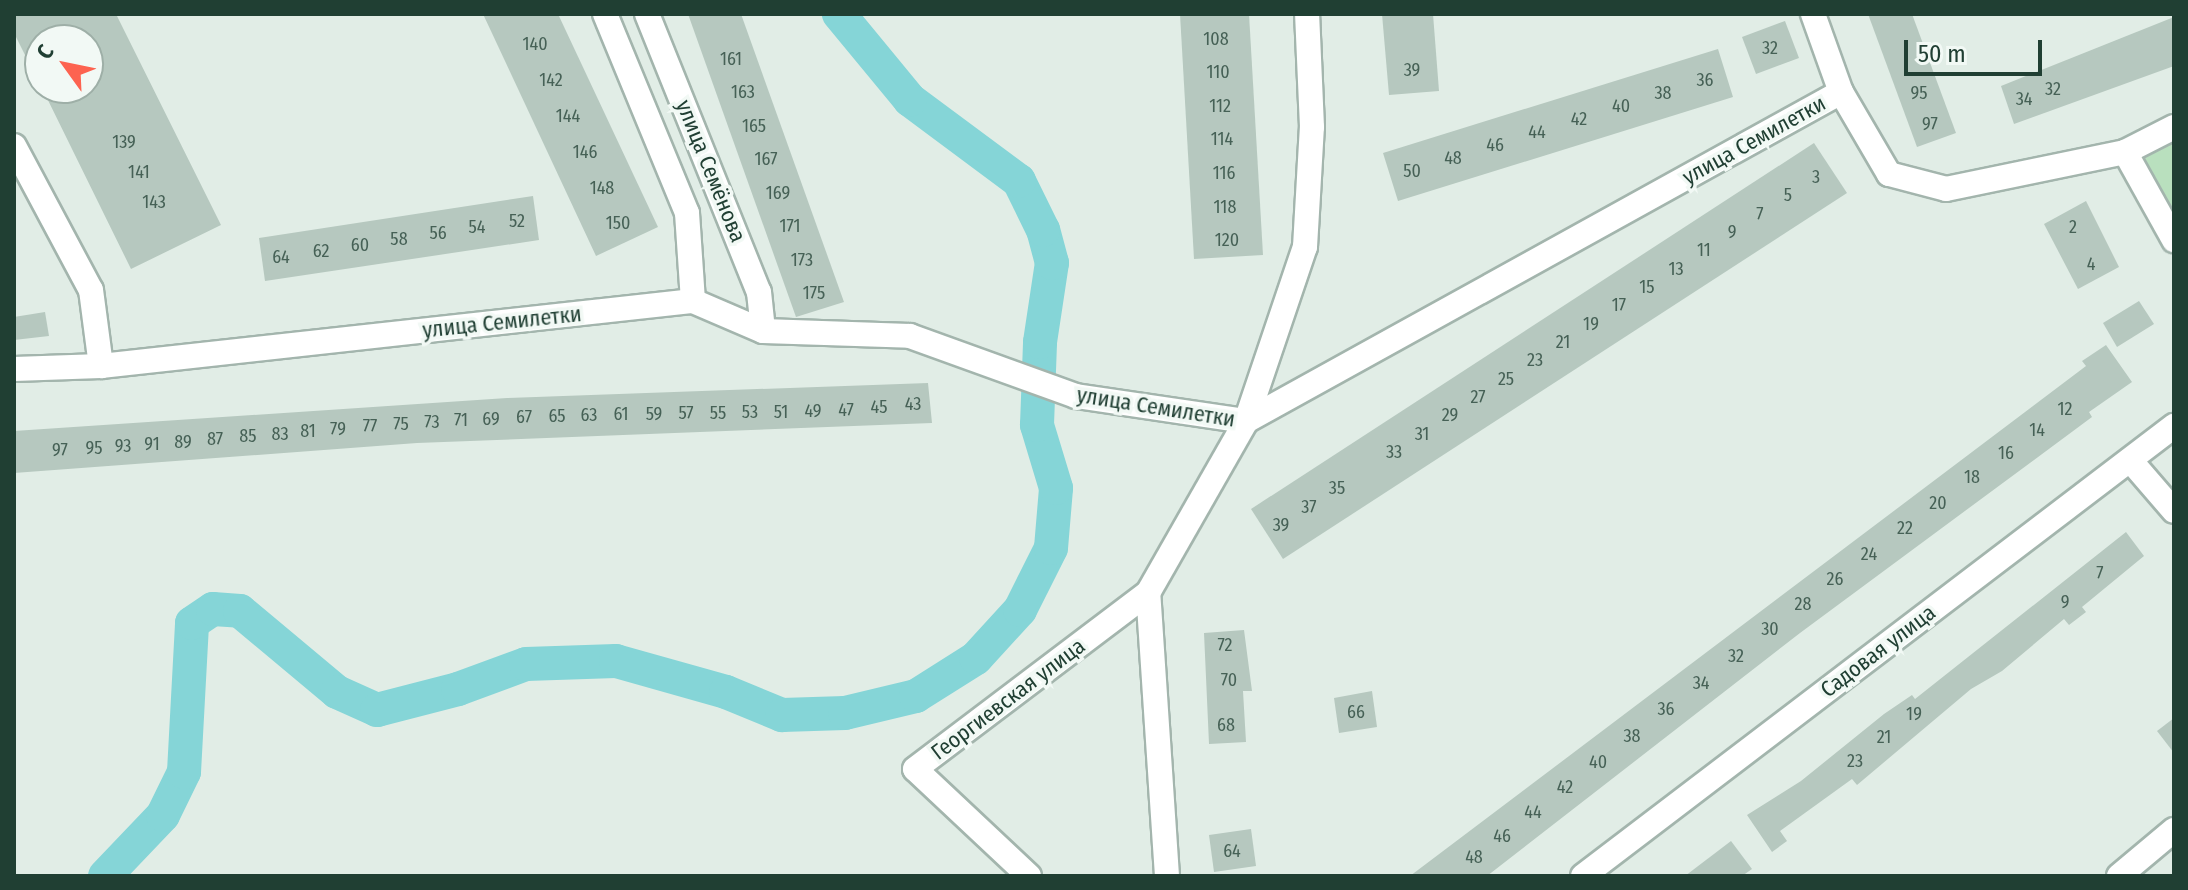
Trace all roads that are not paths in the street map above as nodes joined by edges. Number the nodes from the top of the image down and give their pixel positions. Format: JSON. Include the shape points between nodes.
{"nodes":[{"id":1,"x":605,"y":14,"type":"edge"},
{"id":2,"x":647,"y":14,"type":"edge"},
{"id":3,"x":1307,"y":14,"type":"edge"},
{"id":4,"x":1813,"y":14,"type":"edge"},
{"id":5,"x":1841,"y":92,"type":"junction"},
{"id":6,"x":2174,"y":127,"type":"edge"},
{"id":7,"x":14,"y":146,"type":"edge"},
{"id":8,"x":2125,"y":152,"type":"junction"},
{"id":9,"x":2174,"y":240,"type":"edge"},
{"id":10,"x":693,"y":301,"type":"junction"},
{"id":11,"x":763,"y":331,"type":"junction"},
{"id":12,"x":101,"y":366,"type":"junction"},
{"id":13,"x":14,"y":369,"type":"edge"},
{"id":14,"x":1246,"y":421,"type":"junction"},
{"id":15,"x":2174,"y":426,"type":"edge"},
{"id":16,"x":2130,"y":460,"type":"junction"},
{"id":17,"x":2174,"y":511,"type":"edge"},
{"id":18,"x":1148,"y":593,"type":"junction"},
{"id":19,"x":2174,"y":830,"type":"edge"},
{"id":20,"x":1029,"y":876,"type":"edge"},
{"id":21,"x":1167,"y":876,"type":"edge"},
{"id":22,"x":1583,"y":876,"type":"edge"},
{"id":23,"x":2119,"y":876,"type":"edge"}],
"edges":[{"from":1,"to":10,"type":"street","name":"улица Семёнова","via":[[687,213]]},
{"from":2,"to":11,"type":"street","name":"улица Семёнова","via":[[759,292]]},
{"from":3,"to":14,"type":"street","name":"Георгиевская улица","via":[[1312,127],[1305,247]]},
{"from":4,"to":5,"type":"street"},
{"from":5,"to":8,"type":"street","name":"улица Семилетки","via":[[1889,174],[1946,189]]},
{"from":5,"to":14,"type":"street","name":"улица Семилетки"},
{"from":6,"to":8,"type":"street","name":"улица Семилетки"},
{"from":7,"to":12,"type":"street","via":[[91,290]]},
{"from":8,"to":9,"type":"street"},
{"from":10,"to":11,"type":"street","name":"улица Семилетки"},
{"from":10,"to":12,"type":"street","name":"улица Семилетки"},
{"from":11,"to":14,"type":"street","name":"улица Семилетки","via":[[910,336],[1076,396]]},
{"from":12,"to":13,"type":"street","name":"улица Семилетки"},
{"from":14,"to":18,"type":"street","name":"Георгиевская улица"},
{"from":15,"to":16,"type":"street","name":"Садовая улица"},
{"from":16,"to":17,"type":"street"},
{"from":16,"to":22,"type":"street","name":"Садовая улица"},
{"from":18,"to":20,"type":"street","name":"Георгиевская улица","via":[[915,769]]},
{"from":18,"to":21,"type":"street"},
{"from":19,"to":23,"type":"street"}]}
